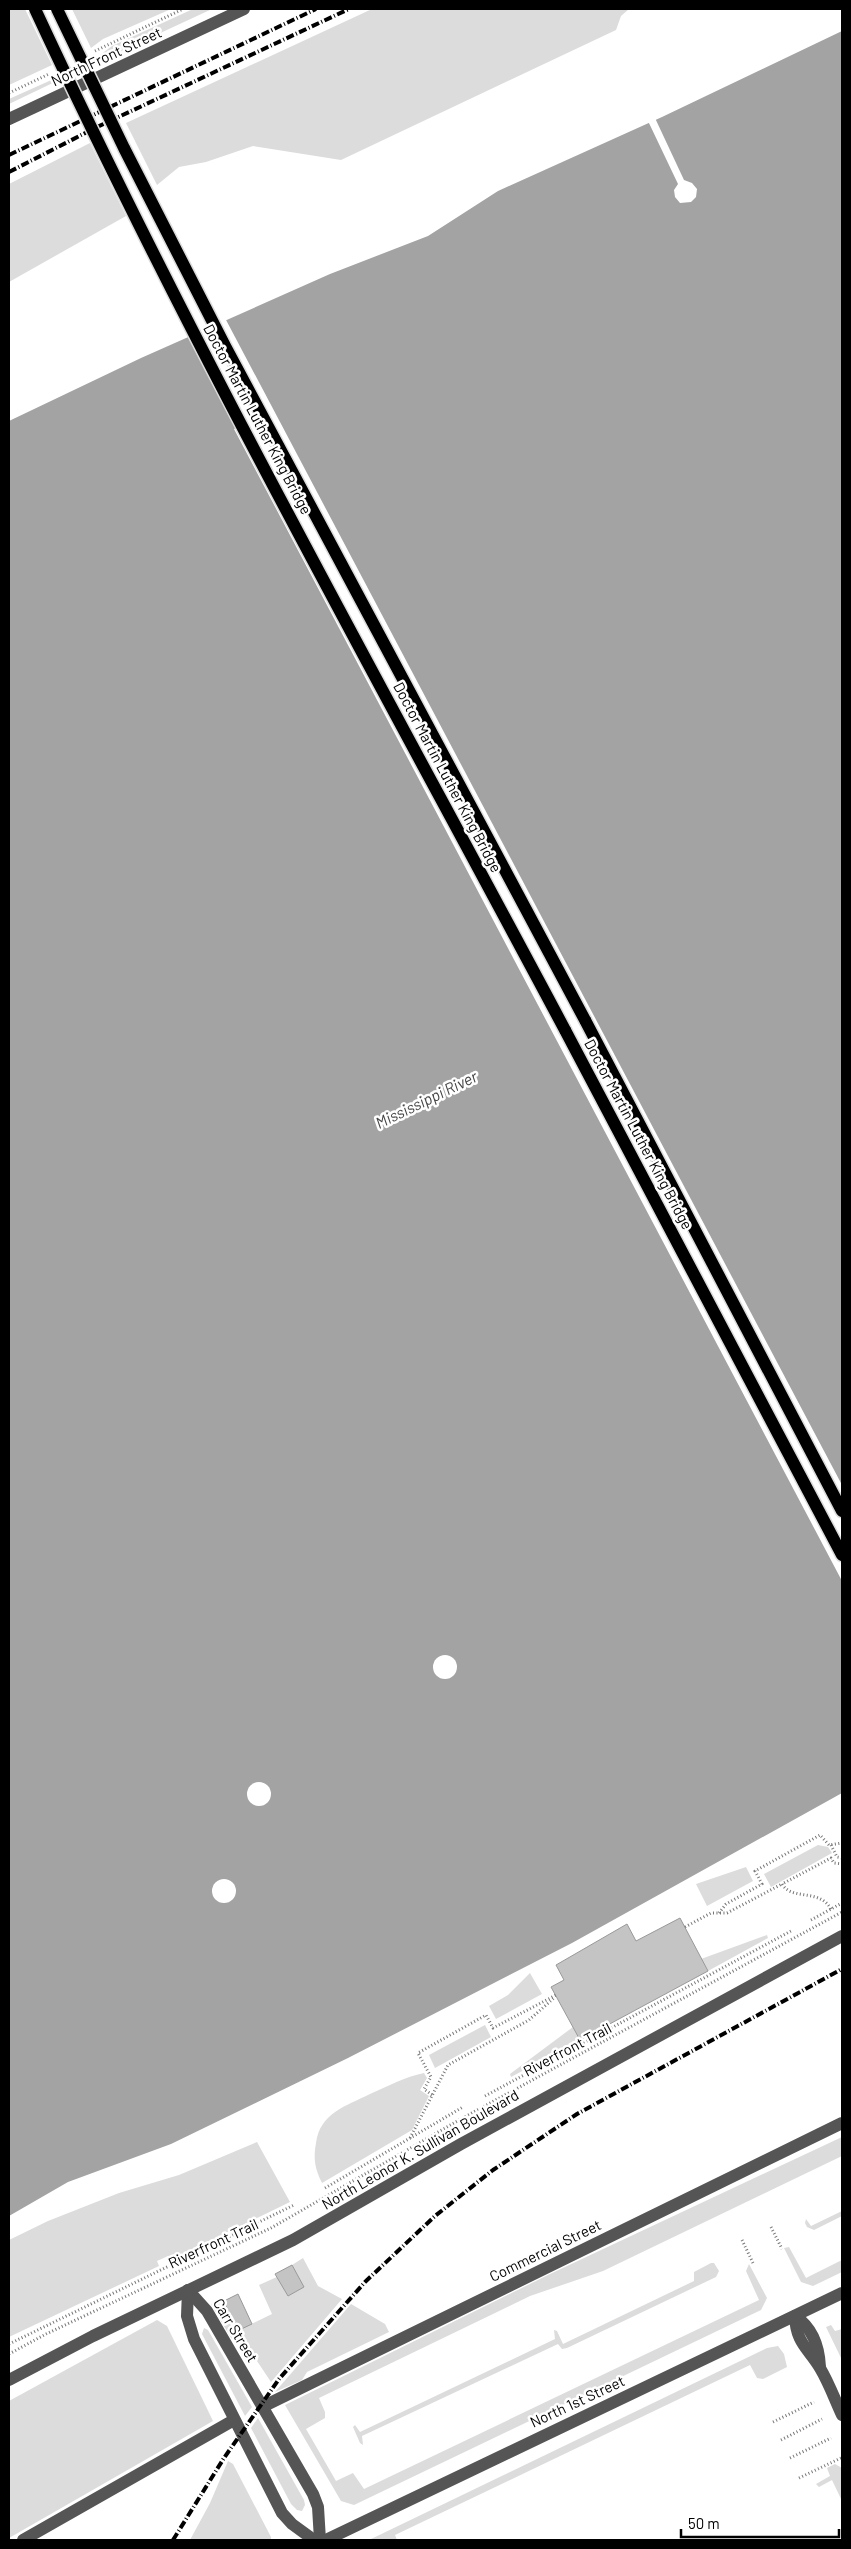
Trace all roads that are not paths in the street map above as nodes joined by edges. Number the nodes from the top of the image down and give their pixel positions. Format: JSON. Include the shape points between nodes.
{"nodes":[{"id":1,"x":35,"y":9,"type":"edge"},
{"id":2,"x":57,"y":9,"type":"edge"},
{"id":3,"x":244,"y":9,"type":"edge"},
{"id":4,"x":9,"y":119,"type":"edge"},
{"id":5,"x":842,"y":1511,"type":"edge"},
{"id":6,"x":842,"y":1555,"type":"edge"},
{"id":7,"x":842,"y":1936,"type":"edge"},
{"id":8,"x":842,"y":2123,"type":"edge"},
{"id":9,"x":188,"y":2290,"type":"junction"},
{"id":10,"x":842,"y":2293,"type":"edge"},
{"id":11,"x":796,"y":2316,"type":"junction"},
{"id":12,"x":9,"y":2380,"type":"edge"},
{"id":13,"x":262,"y":2407,"type":"junction"},
{"id":14,"x":842,"y":2415,"type":"edge"},
{"id":15,"x":234,"y":2420,"type":"junction"},
{"id":16,"x":23,"y":2540,"type":"edge"},
{"id":17,"x":314,"y":2540,"type":"edge"},
{"id":18,"x":320,"y":2540,"type":"edge"},
{"id":19,"x":326,"y":2540,"type":"edge"}],
"edges":[{"from":1,"to":6,"type":"main road","name":"Doctor Martin Luther King Bridge","bridge":true,"via":[[80,105],[238,416]]},
{"from":2,"to":5,"type":"main road","name":"Doctor Martin Luther King Bridge","bridge":true,"via":[[128,157],[243,380]]},
{"from":3,"to":4,"type":"street","name":"North Front Street"},
{"from":7,"to":9,"type":"street","name":"North Leonor K. Sullivan Boulevard","via":[[467,2140],[292,2240]]},
{"from":8,"to":13,"type":"street","name":"Commercial Street"},
{"from":9,"to":12,"type":"street","name":"North Leonor K. Sullivan Boulevard"},
{"from":9,"to":13,"type":"street","name":"Carr Street","via":[[207,2311]]},
{"from":9,"to":15,"type":"street","via":[[190,2331]]},
{"from":10,"to":11,"type":"street","name":"North 1st Street"},
{"from":11,"to":14,"type":"street","via":[[809,2328],[817,2344],[820,2367]]},
{"from":11,"to":19,"type":"street","name":"North 1st Street"},
{"from":13,"to":18,"type":"street","name":"Carr Street","via":[[313,2494],[319,2516]]},
{"from":15,"to":16,"type":"street"},
{"from":15,"to":17,"type":"street","via":[[282,2513]]}]}
